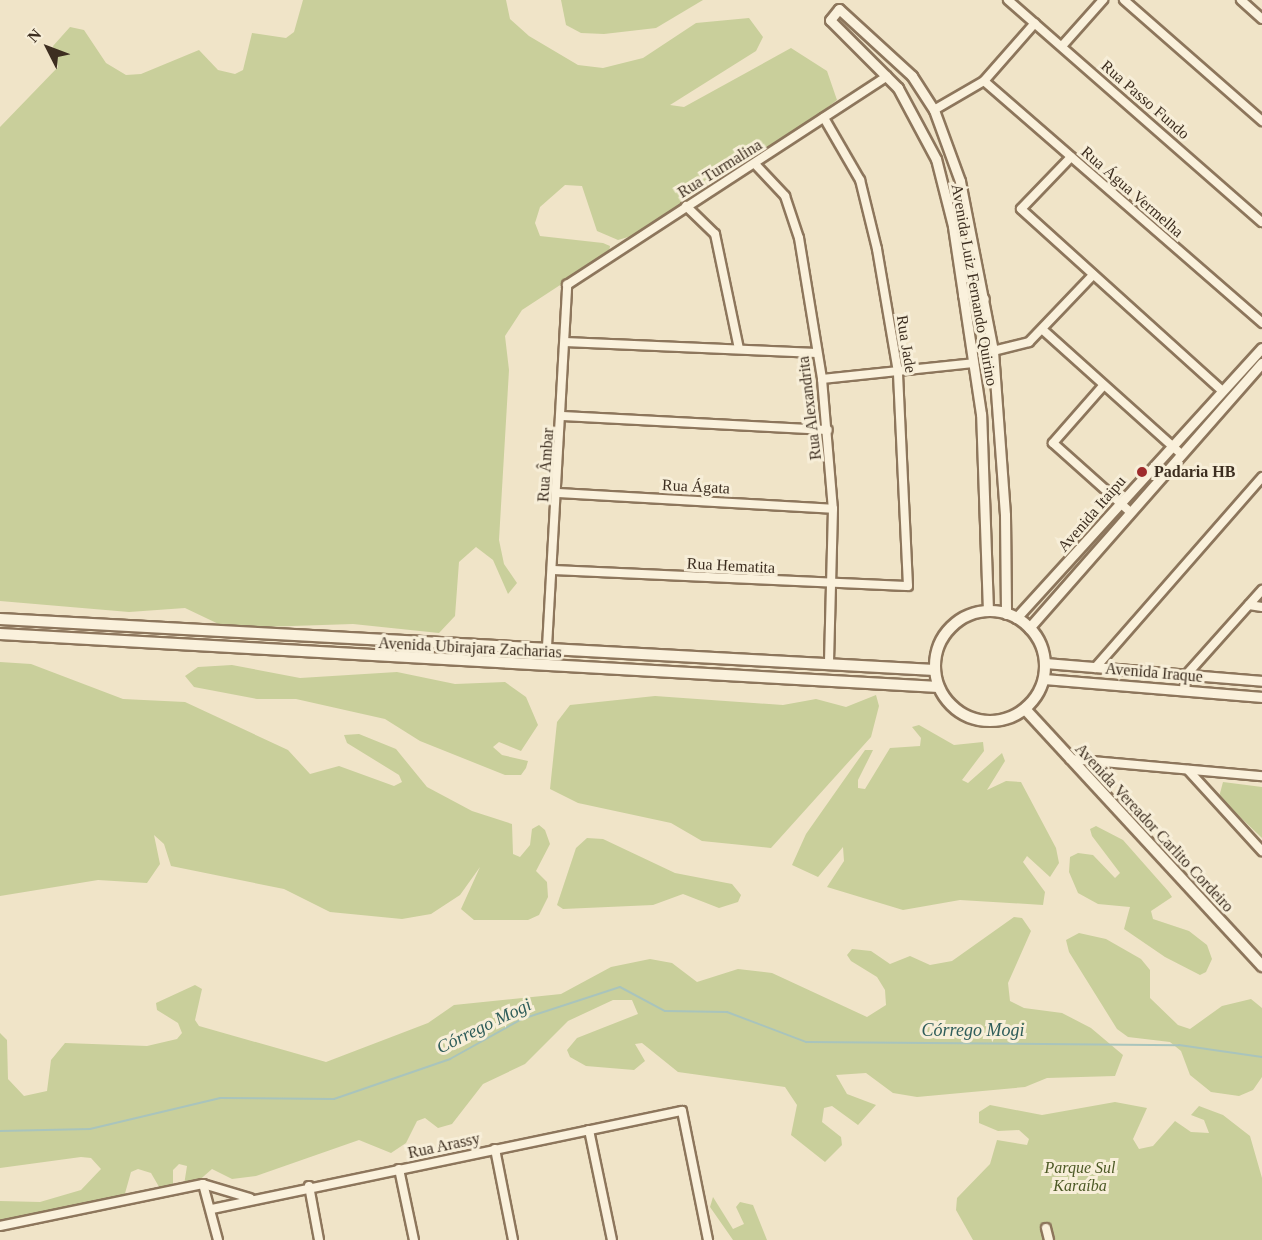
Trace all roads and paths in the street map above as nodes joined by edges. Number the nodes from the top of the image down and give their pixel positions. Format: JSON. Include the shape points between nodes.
{"nodes":[{"id":1,"x":1008,"y":0,"type":"edge"},
{"id":2,"x":1103,"y":0,"type":"edge"},
{"id":3,"x":1124,"y":0,"type":"edge"},
{"id":4,"x":1241,"y":0,"type":"edge"},
{"id":5,"x":1262,"y":19,"type":"edge"},
{"id":6,"x":1035,"y":23,"type":"junction"},
{"id":7,"x":1062,"y":46,"type":"junction"},
{"id":8,"x":887,"y":76,"type":"junction"},
{"id":9,"x":984,"y":81,"type":"junction"},
{"id":10,"x":934,"y":110,"type":"junction"},
{"id":11,"x":824,"y":118,"type":"junction"},
{"id":12,"x":1262,"y":121,"type":"edge"},
{"id":13,"x":1071,"y":157,"type":"junction"},
{"id":14,"x":755,"y":164,"type":"junction"},
{"id":15,"x":686,"y":206,"type":"junction"},
{"id":16,"x":1262,"y":222,"type":"edge"},
{"id":17,"x":1093,"y":275,"type":"junction"},
{"id":18,"x":567,"y":285,"type":"joint"},
{"id":19,"x":963,"y":295,"type":"junction"},
{"id":20,"x":984,"y":298,"type":"junction"},
{"id":21,"x":1262,"y":323,"type":"edge"},
{"id":22,"x":1043,"y":330,"type":"junction"},
{"id":23,"x":565,"y":342,"type":"junction"},
{"id":24,"x":739,"y":349,"type":"junction"},
{"id":25,"x":993,"y":351,"type":"junction"},
{"id":26,"x":1261,"y":351,"type":"edge"},
{"id":27,"x":817,"y":353,"type":"junction"},
{"id":28,"x":974,"y":363,"type":"junction"},
{"id":29,"x":1262,"y":363,"type":"edge"},
{"id":30,"x":898,"y":372,"type":"junction"},
{"id":31,"x":822,"y":379,"type":"junction"},
{"id":32,"x":1103,"y":386,"type":"junction"},
{"id":33,"x":1221,"y":390,"type":"junction"},
{"id":34,"x":562,"y":416,"type":"junction"},
{"id":35,"x":999,"y":421,"type":"junction"},
{"id":36,"x":981,"y":422,"type":"junction"},
{"id":37,"x":828,"y":430,"type":"junction"},
{"id":38,"x":1175,"y":448,"type":"junction"},
{"id":39,"x":1262,"y":477,"type":"edge"},
{"id":40,"x":558,"y":493,"type":"junction"},
{"id":41,"x":1124,"y":507,"type":"junction"},
{"id":42,"x":833,"y":509,"type":"junction"},
{"id":43,"x":552,"y":570,"type":"junction"},
{"id":44,"x":831,"y":585,"type":"junction"},
{"id":45,"x":908,"y":586,"type":"joint"},
{"id":46,"x":1262,"y":590,"type":"edge"},
{"id":47,"x":1248,"y":605,"type":"junction"},
{"id":48,"x":1262,"y":606,"type":"edge"},
{"id":49,"x":988,"y":611,"type":"junction"},
{"id":50,"x":1011,"y":616,"type":"junction"},
{"id":51,"x":0,"y":619,"type":"edge"},
{"id":52,"x":1029,"y":628,"type":"junction"},
{"id":53,"x":0,"y":634,"type":"edge"},
{"id":54,"x":547,"y":647,"type":"junction"},
{"id":55,"x":1045,"y":663,"type":"junction"},
{"id":56,"x":829,"y":664,"type":"junction"},
{"id":57,"x":1095,"y":668,"type":"junction"},
{"id":58,"x":935,"y":670,"type":"junction"},
{"id":59,"x":1187,"y":674,"type":"junction"},
{"id":60,"x":1044,"y":679,"type":"junction"},
{"id":61,"x":1262,"y":681,"type":"edge"},
{"id":62,"x":939,"y":687,"type":"junction"},
{"id":63,"x":1184,"y":690,"type":"junction"},
{"id":64,"x":1262,"y":697,"type":"edge"},
{"id":65,"x":1025,"y":709,"type":"junction"},
{"id":66,"x":1068,"y":759,"type":"junction"},
{"id":67,"x":1188,"y":770,"type":"junction"},
{"id":68,"x":1262,"y":776,"type":"edge"},
{"id":69,"x":1262,"y":851,"type":"edge"},
{"id":70,"x":1262,"y":966,"type":"edge"},
{"id":71,"x":589,"y":1130,"type":"junction"},
{"id":72,"x":495,"y":1149,"type":"junction"},
{"id":73,"x":399,"y":1169,"type":"junction"},
{"id":74,"x":203,"y":1184,"type":"junction"},
{"id":75,"x":309,"y":1186,"type":"junction"},
{"id":76,"x":253,"y":1199,"type":"junction"},
{"id":77,"x":212,"y":1209,"type":"junction"},
{"id":78,"x":0,"y":1226,"type":"edge"},
{"id":79,"x":1046,"y":1228,"type":"dead end"},
{"id":80,"x":218,"y":1240,"type":"edge"},
{"id":81,"x":319,"y":1240,"type":"edge"},
{"id":82,"x":414,"y":1240,"type":"edge"},
{"id":83,"x":513,"y":1240,"type":"edge"},
{"id":84,"x":612,"y":1240,"type":"edge"},
{"id":85,"x":708,"y":1240,"type":"edge"},
{"id":86,"x":1049,"y":1240,"type":"edge"}],
"edges":[{"from":1,"to":6,"type":"street","name":"Rua Passo Fundo"},
{"from":2,"to":7,"type":"street"},
{"from":3,"to":12,"type":"street"},
{"from":4,"to":5,"type":"street"},
{"from":6,"to":7,"type":"street","name":"Rua Passo Fundo"},
{"from":6,"to":9,"type":"street"},
{"from":7,"to":16,"type":"street","name":"Rua Passo Fundo"},
{"from":8,"to":10,"type":"street","name":"Avenida Luiz Fernando Quirino","via":[[830,20],[839,9],[901,62]]},
{"from":8,"to":11,"type":"street","name":"Rua Turmalina"},
{"from":8,"to":19,"type":"street","name":"Avenida Luiz Fernando Quirino","via":[[918,118],[936,159]]},
{"from":9,"to":10,"type":"street"},
{"from":9,"to":13,"type":"street","name":"Rua Água Vermelha"},
{"from":10,"to":20,"type":"street","name":"Avenida Luiz Fernando Quirino","via":[[960,181]]},
{"from":11,"to":14,"type":"street","name":"Rua Turmalina"},
{"from":11,"to":30,"type":"street","name":"Rua Jade","via":[[860,180]]},
{"from":13,"to":17,"type":"street","via":[[1021,209]]},
{"from":13,"to":21,"type":"street","name":"Rua Água Vermelha"},
{"from":14,"to":15,"type":"street","name":"Rua Turmalina"},
{"from":14,"to":27,"type":"street","name":"Rua Alexandrita","via":[[785,196],[795,228]]},
{"from":15,"to":18,"type":"street","name":"Rua Turmalina"},
{"from":15,"to":24,"type":"street","via":[[715,234]]},
{"from":17,"to":22,"type":"street"},
{"from":17,"to":33,"type":"street"},
{"from":18,"to":23,"type":"street","name":"Rua Âmbar"},
{"from":19,"to":20,"type":"street","via":[[977,290]]},
{"from":19,"to":28,"type":"street","name":"Avenida Luiz Fernando Quirino"},
{"from":20,"to":25,"type":"street","name":"Avenida Luiz Fernando Quirino"},
{"from":22,"to":25,"type":"street","via":[[1029,342]]},
{"from":22,"to":32,"type":"street"},
{"from":23,"to":24,"type":"street"},
{"from":23,"to":34,"type":"street","name":"Rua Âmbar"},
{"from":24,"to":27,"type":"street"},
{"from":25,"to":35,"type":"street","name":"Avenida Luiz Fernando Quirino"},
{"from":26,"to":33,"type":"street","name":"Avenida Itaipu"},
{"from":27,"to":31,"type":"street","name":"Rua Alexandrita"},
{"from":28,"to":30,"type":"street"},
{"from":28,"to":36,"type":"street","name":"Avenida Luiz Fernando Quirino"},
{"from":29,"to":38,"type":"street","name":"Avenida Itaipu"},
{"from":30,"to":31,"type":"street"},
{"from":30,"to":45,"type":"street","name":"Rua Jade"},
{"from":31,"to":37,"type":"street","name":"Rua Alexandrita"},
{"from":32,"to":38,"type":"street"},
{"from":32,"to":41,"type":"street","via":[[1053,443]]},
{"from":33,"to":38,"type":"street","name":"Avenida Itaipu"},
{"from":34,"to":37,"type":"street"},
{"from":34,"to":40,"type":"street","name":"Rua Âmbar"},
{"from":35,"to":36,"type":"street"},
{"from":35,"to":50,"type":"street","name":"Avenida Luiz Fernando Quirino"},
{"from":36,"to":49,"type":"street","name":"Avenida Luiz Fernando Quirino"},
{"from":37,"to":42,"type":"street","name":"Rua Alexandrita"},
{"from":38,"to":41,"type":"street","name":"Avenida Itaipu"},
{"from":39,"to":57,"type":"street"},
{"from":40,"to":42,"type":"street","name":"Rua Ágata"},
{"from":40,"to":43,"type":"street","name":"Rua Âmbar"},
{"from":41,"to":50,"type":"street","name":"Avenida Itaipu"},
{"from":41,"to":52,"type":"street","name":"Avenida Itaipu"},
{"from":42,"to":44,"type":"street","name":"Rua Alexandrita"},
{"from":43,"to":44,"type":"street","name":"Rua Hematita"},
{"from":43,"to":54,"type":"street","name":"Rua Âmbar"},
{"from":44,"to":45,"type":"street","name":"Rua Hematita"},
{"from":44,"to":56,"type":"street","name":"Rua Alexandrita"},
{"from":46,"to":47,"type":"street"},
{"from":47,"to":48,"type":"street"},
{"from":47,"to":59,"type":"street"},
{"from":49,"to":50,"type":"main road"},
{"from":49,"to":58,"type":"main road","via":[[949,630]]},
{"from":50,"to":52,"type":"main road"},
{"from":51,"to":54,"type":"main road","name":"Avenida Ubirajara Zacharias"},
{"from":52,"to":55,"type":"main road"},
{"from":53,"to":62,"type":"main road","name":"Avenida Ubirajara Zacharias"},
{"from":54,"to":56,"type":"main road","name":"Avenida Ubirajara Zacharias"},
{"from":55,"to":57,"type":"street","name":"Avenida Iraque"},
{"from":55,"to":60,"type":"main road"},
{"from":56,"to":58,"type":"main road","name":"Avenida Ubirajara Zacharias"},
{"from":57,"to":59,"type":"street","name":"Avenida Iraque"},
{"from":58,"to":62,"type":"main road"},
{"from":59,"to":61,"type":"street","name":"Avenida Iraque"},
{"from":59,"to":63,"type":"street"},
{"from":60,"to":63,"type":"street","name":"Avenida Iraque"},
{"from":60,"to":65,"type":"main road"},
{"from":62,"to":65,"type":"main road","via":[[957,711],[979,720],[1003,720]]},
{"from":63,"to":64,"type":"street","name":"Avenida Iraque"},
{"from":65,"to":66,"type":"main road","name":"Avenida Vereador Carlito Cordeiro"},
{"from":66,"to":67,"type":"street"},
{"from":66,"to":70,"type":"main road","name":"Avenida Vereador Carlito Cordeiro"},
{"from":67,"to":68,"type":"street"},
{"from":67,"to":69,"type":"street"},
{"from":71,"to":72,"type":"street","name":"Rua Arassy"},
{"from":71,"to":84,"type":"street"},
{"from":71,"to":85,"type":"street","name":"Rua Arassy","via":[[682,1111]]},
{"from":72,"to":73,"type":"street","name":"Rua Arassy"},
{"from":72,"to":83,"type":"street"},
{"from":73,"to":75,"type":"street","name":"Rua Arassy"},
{"from":73,"to":82,"type":"street"},
{"from":74,"to":76,"type":"street"},
{"from":74,"to":77,"type":"street"},
{"from":74,"to":78,"type":"street"},
{"from":75,"to":76,"type":"street","name":"Rua Arassy"},
{"from":75,"to":81,"type":"street"},
{"from":76,"to":77,"type":"street","name":"Rua Arassy"},
{"from":77,"to":80,"type":"street"},
{"from":79,"to":86,"type":"street"}]}
